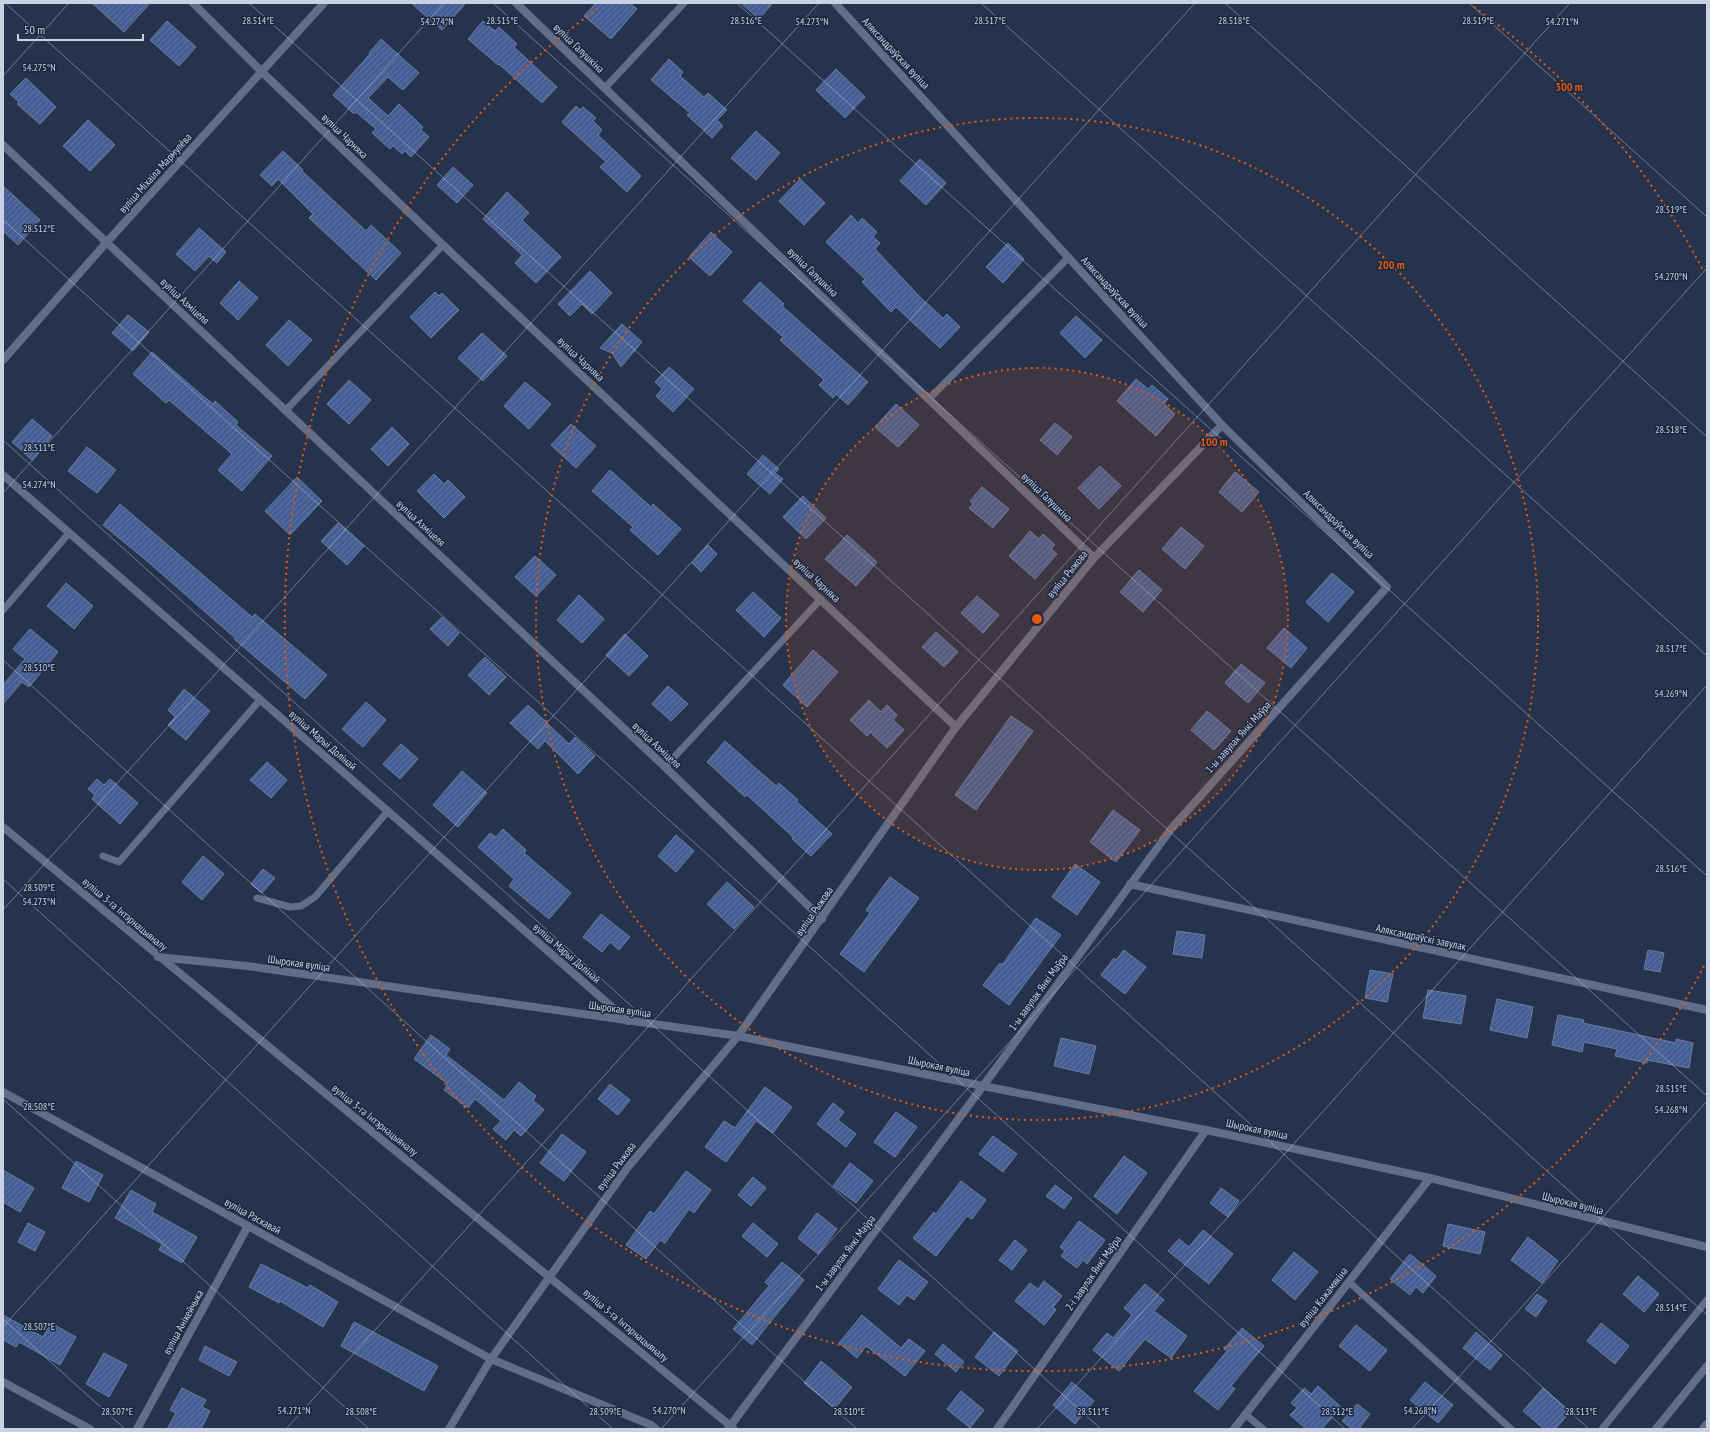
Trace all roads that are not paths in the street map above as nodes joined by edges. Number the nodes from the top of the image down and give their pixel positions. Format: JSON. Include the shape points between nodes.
{"nodes":[{"id":1,"x":193,"y":3,"type":"edge"},
{"id":2,"x":324,"y":3,"type":"edge"},
{"id":3,"x":516,"y":3,"type":"edge"},
{"id":4,"x":684,"y":3,"type":"edge"},
{"id":5,"x":835,"y":3,"type":"edge"},
{"id":6,"x":262,"y":72,"type":"junction"},
{"id":7,"x":605,"y":88,"type":"junction"},
{"id":8,"x":3,"y":145,"type":"edge"},
{"id":9,"x":106,"y":243,"type":"junction"},
{"id":10,"x":443,"y":245,"type":"junction"},
{"id":11,"x":1068,"y":258,"type":"junction"},
{"id":12,"x":3,"y":360,"type":"edge"},
{"id":13,"x":929,"y":399,"type":"junction"},
{"id":14,"x":285,"y":411,"type":"junction"},
{"id":15,"x":1222,"y":425,"type":"junction"},
{"id":16,"x":3,"y":475,"type":"edge"},
{"id":17,"x":69,"y":533,"type":"junction"},
{"id":18,"x":1094,"y":558,"type":"junction"},
{"id":19,"x":1387,"y":587,"type":"joint"},
{"id":20,"x":820,"y":599,"type":"junction"},
{"id":21,"x":3,"y":610,"type":"edge"},
{"id":22,"x":260,"y":700,"type":"junction"},
{"id":23,"x":956,"y":727,"type":"junction"},
{"id":24,"x":665,"y":767,"type":"junction"},
{"id":25,"x":388,"y":811,"type":"junction"},
{"id":26,"x":3,"y":827,"type":"edge"},
{"id":27,"x":103,"y":856,"type":"dead end"},
{"id":28,"x":1130,"y":884,"type":"junction"},
{"id":29,"x":257,"y":898,"type":"dead end"},
{"id":30,"x":822,"y":919,"type":"junction"},
{"id":31,"x":158,"y":957,"type":"junction"},
{"id":32,"x":1707,"y":1010,"type":"edge"},
{"id":33,"x":628,"y":1021,"type":"junction"},
{"id":34,"x":738,"y":1036,"type":"junction"},
{"id":35,"x":983,"y":1086,"type":"junction"},
{"id":36,"x":3,"y":1092,"type":"edge"},
{"id":37,"x":1206,"y":1130,"type":"junction"},
{"id":38,"x":1430,"y":1178,"type":"junction"},
{"id":39,"x":248,"y":1226,"type":"junction"},
{"id":40,"x":1707,"y":1248,"type":"edge"},
{"id":41,"x":550,"y":1277,"type":"junction"},
{"id":42,"x":1349,"y":1282,"type":"junction"},
{"id":43,"x":1707,"y":1300,"type":"edge"},
{"id":44,"x":492,"y":1359,"type":"junction"},
{"id":45,"x":1707,"y":1366,"type":"edge"},
{"id":46,"x":3,"y":1382,"type":"edge"},
{"id":47,"x":1245,"y":1414,"type":"junction"},
{"id":48,"x":1707,"y":1424,"type":"edge"},
{"id":49,"x":730,"y":1428,"type":"edge"},
{"id":50,"x":90,"y":1429,"type":"edge"},
{"id":51,"x":137,"y":1429,"type":"edge"},
{"id":52,"x":449,"y":1429,"type":"edge"},
{"id":53,"x":656,"y":1429,"type":"edge"},
{"id":54,"x":997,"y":1429,"type":"edge"},
{"id":55,"x":1234,"y":1429,"type":"edge"},
{"id":56,"x":1263,"y":1429,"type":"edge"},
{"id":57,"x":1511,"y":1429,"type":"edge"},
{"id":58,"x":1602,"y":1429,"type":"edge"},
{"id":59,"x":1656,"y":1429,"type":"edge"},
{"id":60,"x":1703,"y":1429,"type":"edge"}],
"edges":[{"from":1,"to":6,"type":"street","name":"вуліца Чарняка"},
{"from":2,"to":6,"type":"street","name":"вуліца Міхаіла Мармулёва"},
{"from":3,"to":7,"type":"street","name":"вуліца Галушкіна"},
{"from":4,"to":7,"type":"lane"},
{"from":5,"to":11,"type":"street","name":"Аляксандраўская вуліца"},
{"from":6,"to":9,"type":"street","name":"вуліца Міхаіла Мармулёва"},
{"from":6,"to":10,"type":"street","name":"вуліца Чарняка"},
{"from":7,"to":13,"type":"street","name":"вуліца Галушкіна"},
{"from":8,"to":9,"type":"street","name":"вуліца Азміцеля"},
{"from":9,"to":12,"type":"street","name":"вуліца Міхаіла Мармулёва"},
{"from":9,"to":14,"type":"street","name":"вуліца Азміцеля"},
{"from":10,"to":14,"type":"lane"},
{"from":10,"to":20,"type":"street","name":"вуліца Чарняка"},
{"from":11,"to":13,"type":"lane"},
{"from":11,"to":15,"type":"street","name":"Аляксандраўская вуліца"},
{"from":13,"to":18,"type":"street","name":"вуліца Галушкіна"},
{"from":14,"to":24,"type":"street","name":"вуліца Азміцеля"},
{"from":15,"to":18,"type":"street","name":"вуліца Рыжова"},
{"from":15,"to":19,"type":"street","name":"Аляксандраўская вуліца"},
{"from":16,"to":17,"type":"street","name":"вуліца Марыі Долінай"},
{"from":17,"to":21,"type":"lane"},
{"from":17,"to":22,"type":"street","name":"вуліца Марыі Долінай"},
{"from":18,"to":23,"type":"street","name":"вуліца Рыжова"},
{"from":19,"to":28,"type":"street","name":"1-ы завулак Янкі Маўра","via":[[1171,829]]},
{"from":20,"to":23,"type":"street","name":"вуліца Чарняка"},
{"from":20,"to":24,"type":"lane"},
{"from":22,"to":25,"type":"street","name":"вуліца Марыі Долінай"},
{"from":22,"to":27,"type":"lane","via":[[119,862]]},
{"from":23,"to":30,"type":"street","name":"вуліца Рыжова"},
{"from":24,"to":30,"type":"street","name":"вуліца Азміцеля"},
{"from":25,"to":29,"type":"lane","via":[[315,897],[301,906],[290,908]]},
{"from":25,"to":33,"type":"street","name":"вуліца Марыі Долінай"},
{"from":26,"to":31,"type":"street","name":"вуліца 3-га Інтэрнацыяналу"},
{"from":28,"to":32,"type":"street","name":"Аляксандраўскі завулак"},
{"from":28,"to":35,"type":"street","name":"1-ы завулак Янкі Маўра"},
{"from":30,"to":34,"type":"street","name":"вуліца Рыжова"},
{"from":31,"to":33,"type":"street","name":"Шырокая вуліца","via":[[248,966]]},
{"from":31,"to":41,"type":"street","name":"вуліца 3-га Інтэрнацыяналу"},
{"from":33,"to":34,"type":"street","name":"Шырокая вуліца"},
{"from":34,"to":35,"type":"street","name":"Шырокая вуліца"},
{"from":34,"to":41,"type":"street","name":"вуліца Рыжова","via":[[628,1167]]},
{"from":35,"to":37,"type":"street","name":"Шырокая вуліца"},
{"from":35,"to":49,"type":"street","name":"1-ы завулак Янкі Маўра"},
{"from":36,"to":39,"type":"street","name":"вуліца Раскавай"},
{"from":37,"to":38,"type":"street","name":"Шырокая вуліца"},
{"from":37,"to":54,"type":"street","name":"2-і завулак Янкі Маўра"},
{"from":38,"to":40,"type":"street","name":"Шырокая вуліца"},
{"from":38,"to":42,"type":"street","name":"вуліца Кажамякіна"},
{"from":39,"to":44,"type":"street","name":"вуліца Раскавай"},
{"from":39,"to":51,"type":"street","name":"вуліца Анікейчыка"},
{"from":41,"to":44,"type":"street","name":"вуліца Рыжова"},
{"from":41,"to":49,"type":"street","name":"вуліца 3-га Інтэрнацыяналу"},
{"from":42,"to":47,"type":"street","name":"вуліца Кажамякіна"},
{"from":42,"to":57,"type":"lane"},
{"from":43,"to":58,"type":"lane"},
{"from":44,"to":52,"type":"street","name":"вуліца Рыжова"},
{"from":44,"to":53,"type":"street","name":"вуліца Раскавай"},
{"from":45,"to":59,"type":"street"},
{"from":46,"to":50,"type":"street"},
{"from":47,"to":55,"type":"street","name":"вуліца Кажамякіна"},
{"from":47,"to":56,"type":"lane"},
{"from":48,"to":60,"type":"street"}]}
